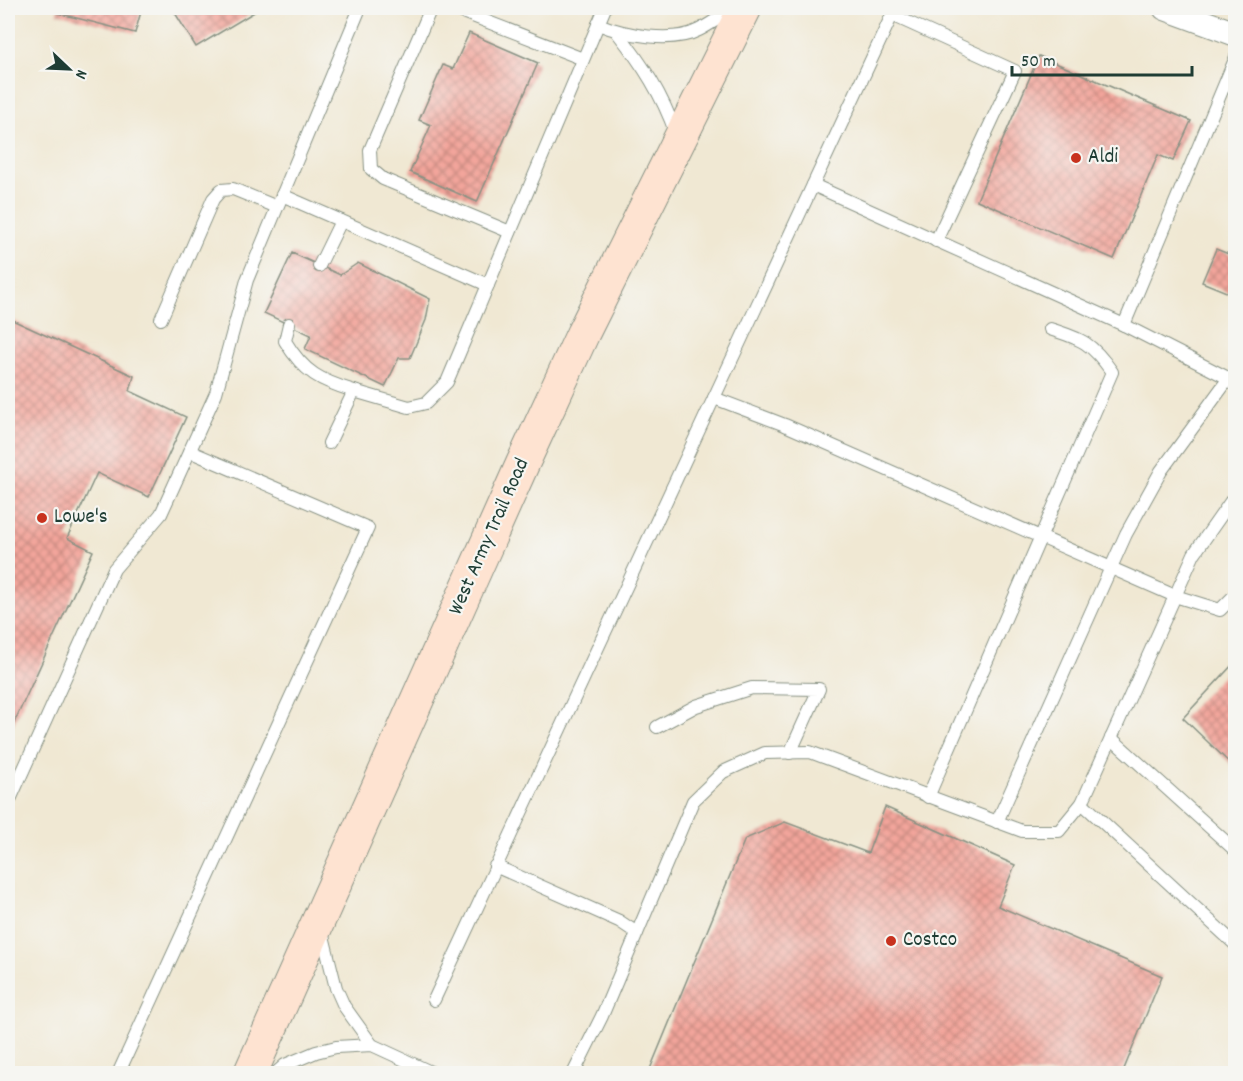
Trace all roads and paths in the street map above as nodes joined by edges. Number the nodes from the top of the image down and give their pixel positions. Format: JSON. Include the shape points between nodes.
{"nodes":[{"id":1,"x":360,"y":8,"type":"edge"},
{"id":2,"x":431,"y":8,"type":"edge"},
{"id":3,"x":452,"y":8,"type":"edge"},
{"id":4,"x":605,"y":8,"type":"edge"},
{"id":5,"x":734,"y":8,"type":"edge"},
{"id":6,"x":745,"y":8,"type":"edge"},
{"id":7,"x":1165,"y":8,"type":"edge"},
{"id":8,"x":598,"y":24,"type":"junction"},
{"id":9,"x":617,"y":32,"type":"junction"},
{"id":10,"x":1236,"y":34,"type":"edge"},
{"id":11,"x":1236,"y":57,"type":"edge"},
{"id":12,"x":583,"y":59,"type":"junction"},
{"id":13,"x":679,"y":141,"type":"junction"},
{"id":14,"x":813,"y":185,"type":"junction"},
{"id":15,"x":280,"y":201,"type":"junction"},
{"id":16,"x":341,"y":221,"type":"junction"},
{"id":17,"x":510,"y":232,"type":"junction"},
{"id":18,"x":936,"y":241,"type":"junction"},
{"id":19,"x":319,"y":266,"type":"dead end"},
{"id":20,"x":488,"y":285,"type":"junction"},
{"id":21,"x":161,"y":319,"type":"dead end"},
{"id":22,"x":289,"y":324,"type":"dead end"},
{"id":23,"x":1124,"y":325,"type":"junction"},
{"id":24,"x":1050,"y":329,"type":"dead end"},
{"id":25,"x":1232,"y":380,"type":"edge"},
{"id":26,"x":354,"y":391,"type":"junction"},
{"id":27,"x":714,"y":398,"type":"junction"},
{"id":28,"x":329,"y":443,"type":"dead end"},
{"id":29,"x":189,"y":451,"type":"junction"},
{"id":30,"x":1236,"y":494,"type":"edge"},
{"id":31,"x":1041,"y":537,"type":"junction"},
{"id":32,"x":1111,"y":568,"type":"junction"},
{"id":33,"x":1236,"y":594,"type":"edge"},
{"id":34,"x":1175,"y":596,"type":"junction"},
{"id":35,"x":657,"y":727,"type":"dead end"},
{"id":36,"x":1111,"y":738,"type":"junction"},
{"id":37,"x":790,"y":753,"type":"junction"},
{"id":38,"x":928,"y":797,"type":"junction"},
{"id":39,"x":1082,"y":803,"type":"junction"},
{"id":40,"x":8,"y":804,"type":"edge"},
{"id":41,"x":997,"y":822,"type":"junction"},
{"id":42,"x":1236,"y":851,"type":"edge"},
{"id":43,"x":495,"y":866,"type":"junction"},
{"id":44,"x":319,"y":922,"type":"junction"},
{"id":45,"x":638,"y":933,"type":"junction"},
{"id":46,"x":1236,"y":945,"type":"edge"},
{"id":47,"x":434,"y":1000,"type":"dead end"},
{"id":48,"x":372,"y":1045,"type":"junction"},
{"id":49,"x":118,"y":1074,"type":"edge"},
{"id":50,"x":250,"y":1074,"type":"edge"},
{"id":51,"x":275,"y":1074,"type":"edge"},
{"id":52,"x":435,"y":1074,"type":"edge"},
{"id":53,"x":573,"y":1074,"type":"edge"}],
"edges":[{"from":1,"to":15,"type":"lane"},
{"from":2,"to":17,"type":"lane","via":[[370,150],[371,168],[383,179]]},
{"from":3,"to":12,"type":"lane"},
{"from":4,"to":8,"type":"lane"},
{"from":5,"to":9,"type":"lane","via":[[697,32],[668,38]]},
{"from":6,"to":13,"type":"main road","name":"West Army Trail Road"},
{"from":7,"to":10,"type":"street"},
{"from":8,"to":9,"type":"lane"},
{"from":8,"to":12,"type":"lane"},
{"from":9,"to":13,"type":"lane","via":[[666,105]]},
{"from":11,"to":23,"type":"lane"},
{"from":12,"to":17,"type":"lane"},
{"from":13,"to":44,"type":"main road","name":"West Army Trail Road","via":[[526,455]]},
{"from":14,"to":18,"type":"lane"},
{"from":14,"to":18,"type":"lane","via":[[892,15],[1015,71]]},
{"from":14,"to":27,"type":"lane"},
{"from":15,"to":16,"type":"lane"},
{"from":15,"to":21,"type":"lane","via":[[233,189],[220,190]]},
{"from":15,"to":29,"type":"lane","via":[[248,280],[216,393]]},
{"from":16,"to":19,"type":"lane"},
{"from":16,"to":20,"type":"lane"},
{"from":17,"to":20,"type":"lane"},
{"from":18,"to":23,"type":"lane"},
{"from":20,"to":26,"type":"lane","via":[[447,382],[426,404],[409,408]]},
{"from":22,"to":26,"type":"lane","via":[[285,341],[293,355],[323,381]]},
{"from":23,"to":25,"type":"lane"},
{"from":24,"to":31,"type":"lane","via":[[1081,339],[1112,372]]},
{"from":25,"to":32,"type":"lane","via":[[1161,471]]},
{"from":26,"to":28,"type":"lane"},
{"from":27,"to":31,"type":"lane"},
{"from":27,"to":43,"type":"lane"},
{"from":29,"to":40,"type":"lane","via":[[162,514],[114,569]]},
{"from":29,"to":49,"type":"lane","via":[[368,528]]},
{"from":30,"to":34,"type":"lane","via":[[1194,554]]},
{"from":31,"to":32,"type":"lane"},
{"from":31,"to":38,"type":"lane"},
{"from":32,"to":34,"type":"lane"},
{"from":32,"to":41,"type":"lane"},
{"from":33,"to":34,"type":"lane","via":[[1220,610]]},
{"from":34,"to":36,"type":"lane"},
{"from":35,"to":37,"type":"lane","via":[[696,706],[752,688],[819,689]]},
{"from":36,"to":39,"type":"lane"},
{"from":36,"to":42,"type":"lane"},
{"from":37,"to":38,"type":"lane","via":[[810,752]]},
{"from":37,"to":45,"type":"lane","via":[[765,753],[723,772],[693,801]]},
{"from":38,"to":41,"type":"lane"},
{"from":39,"to":41,"type":"lane","via":[[1059,831],[1022,831]]},
{"from":39,"to":46,"type":"lane"},
{"from":43,"to":45,"type":"lane"},
{"from":43,"to":47,"type":"lane"},
{"from":44,"to":48,"type":"lane","via":[[336,988]]},
{"from":44,"to":50,"type":"main road","name":"West Army Trail Road"},
{"from":45,"to":53,"type":"lane"},
{"from":48,"to":51,"type":"lane","via":[[316,1052],[285,1065]]},
{"from":48,"to":52,"type":"lane"}]}
